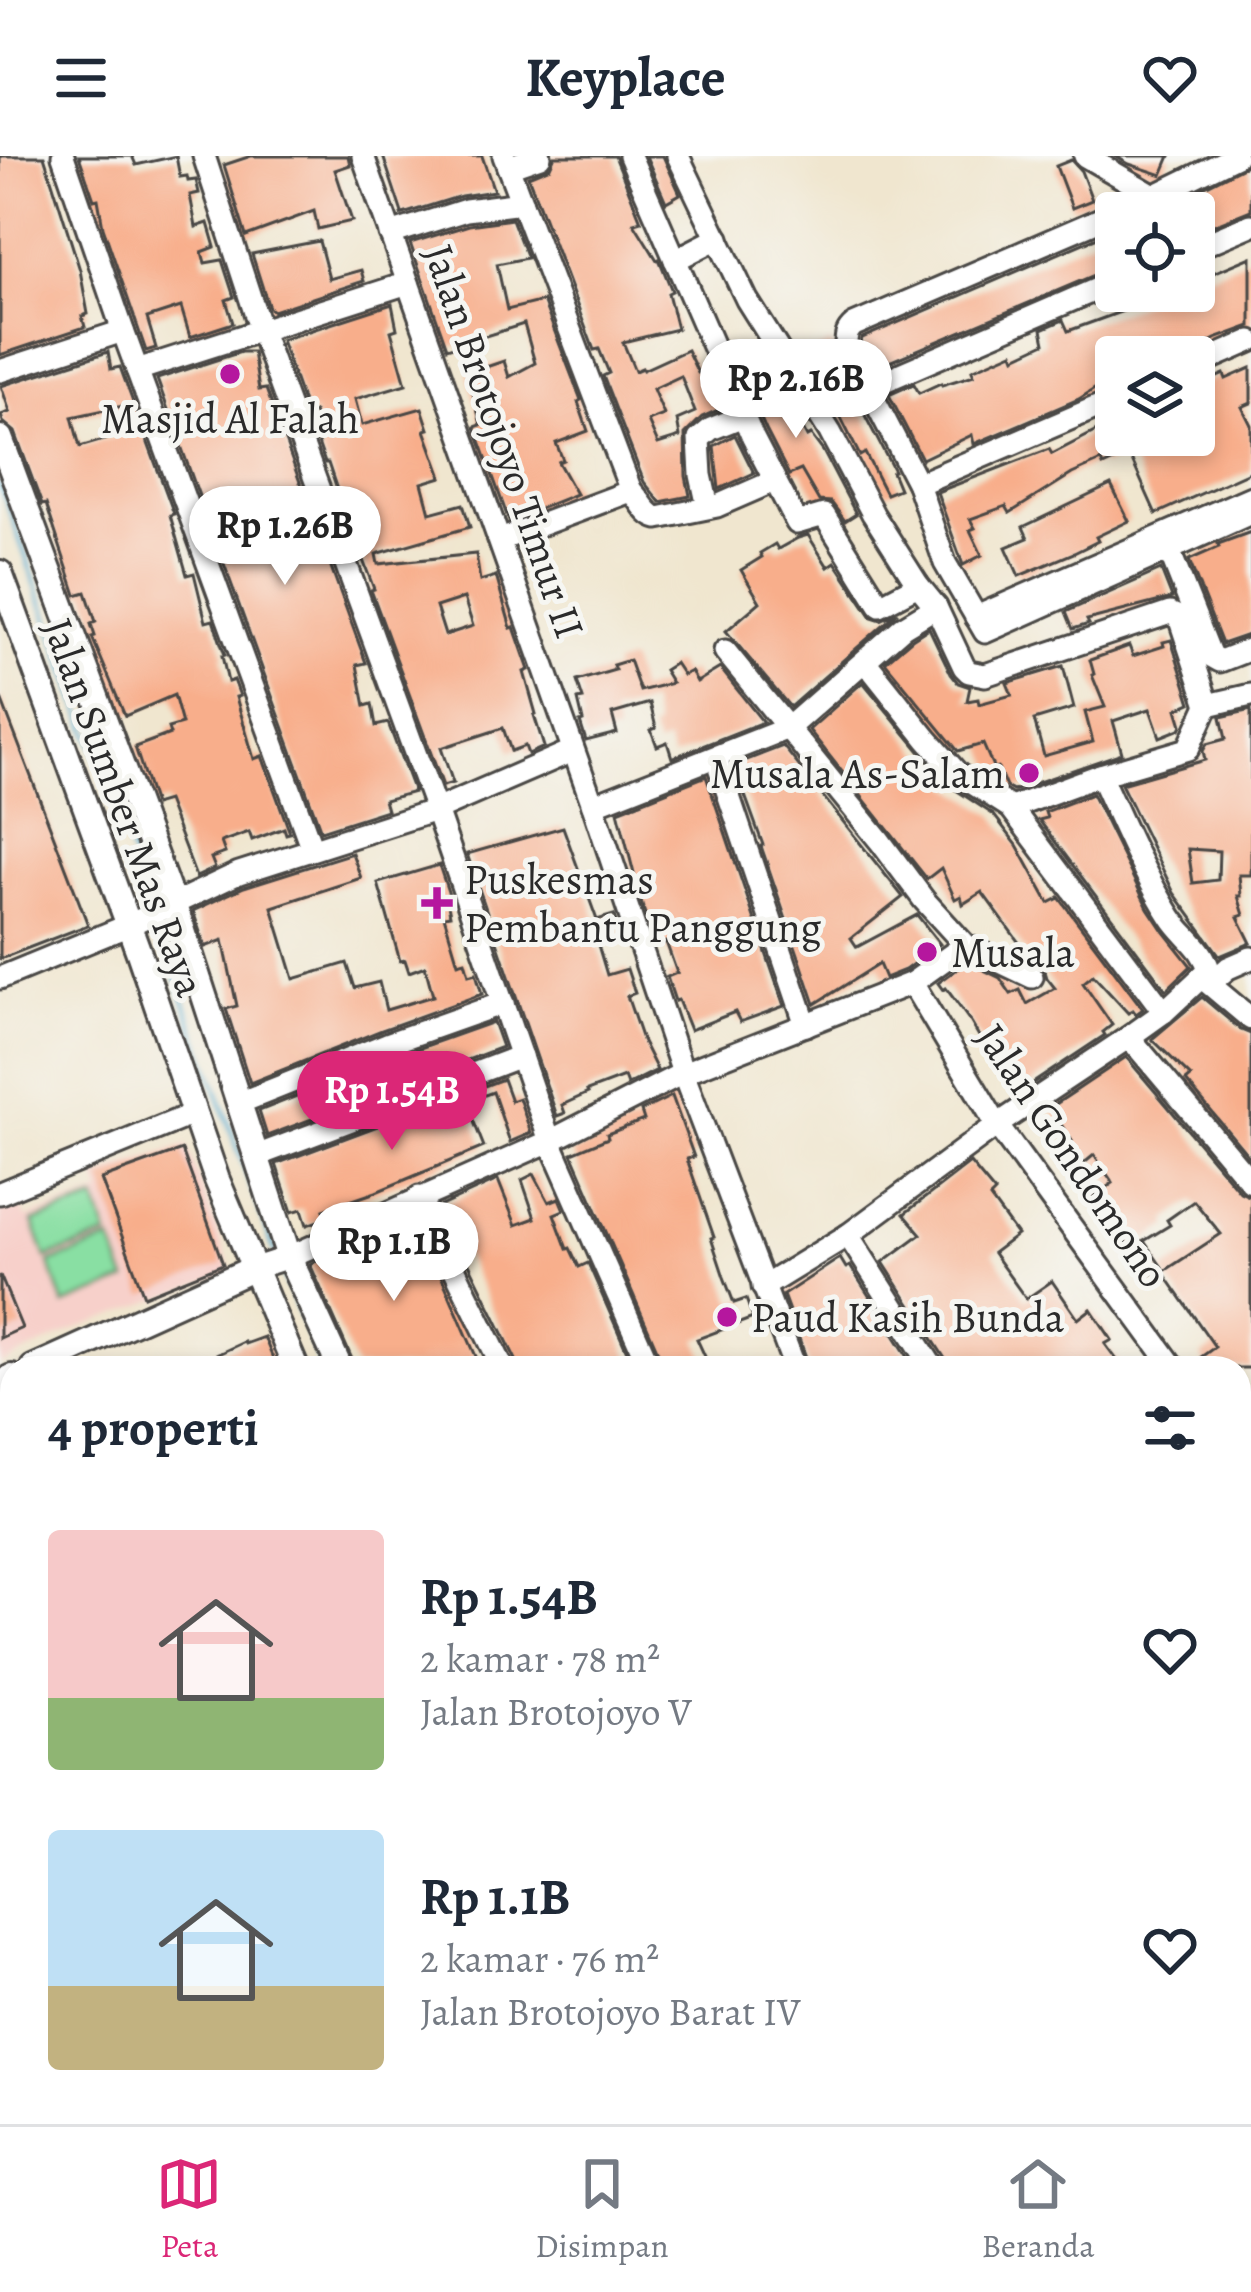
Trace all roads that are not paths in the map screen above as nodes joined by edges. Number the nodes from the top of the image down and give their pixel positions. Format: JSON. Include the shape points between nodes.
{"nodes":[{"id":1,"x":63,"y":156,"type":"edge"},
{"id":2,"x":204,"y":156,"type":"edge"},
{"id":3,"x":363,"y":156,"type":"edge"},
{"id":4,"x":540,"y":156,"type":"edge"},
{"id":5,"x":630,"y":156,"type":"edge"},
{"id":6,"x":678,"y":156,"type":"edge"},
{"id":7,"x":1085,"y":156,"type":"edge"},
{"id":8,"x":1236,"y":156,"type":"edge"},
{"id":9,"x":506,"y":162,"type":"edge"},
{"id":10,"x":1147,"y":192,"type":"edge"},
{"id":11,"x":1162,"y":192,"type":"edge"},
{"id":12,"x":522,"y":203,"type":"junction"},
{"id":13,"x":1095,"y":221,"type":"edge"},
{"id":14,"x":1251,"y":225,"type":"edge"},
{"id":15,"x":390,"y":234,"type":"junction"},
{"id":16,"x":718,"y":238,"type":"junction"},
{"id":17,"x":1215,"y":240,"type":"edge"},
{"id":18,"x":675,"y":260,"type":"junction"},
{"id":19,"x":408,"y":283,"type":"junction"},
{"id":20,"x":1095,"y":290,"type":"edge"},
{"id":21,"x":123,"y":331,"type":"junction"},
{"id":22,"x":261,"y":332,"type":"junction"},
{"id":23,"x":1251,"y":341,"type":"edge"},
{"id":24,"x":1215,"y":357,"type":"edge"},
{"id":25,"x":137,"y":370,"type":"junction"},
{"id":26,"x":0,"y":371,"type":"edge"},
{"id":27,"x":870,"y":388,"type":"junction"},
{"id":28,"x":1095,"y":408,"type":"edge"},
{"id":29,"x":743,"y":416,"type":"junction"},
{"id":30,"x":0,"y":438,"type":"edge"},
{"id":31,"x":774,"y":481,"type":"junction"},
{"id":32,"x":918,"y":484,"type":"junction"},
{"id":33,"x":631,"y":491,"type":"junction"},
{"id":34,"x":1251,"y":497,"type":"edge"},
{"id":35,"x":708,"y":507,"type":"junction"},
{"id":36,"x":1251,"y":514,"type":"edge"},
{"id":37,"x":500,"y":540,"type":"junction"},
{"id":38,"x":1169,"y":550,"type":"junction"},
{"id":39,"x":0,"y":573,"type":"edge"},
{"id":40,"x":918,"y":585,"type":"junction"},
{"id":41,"x":936,"y":607,"type":"junction"},
{"id":42,"x":980,"y":624,"type":"junction"},
{"id":43,"x":1251,"y":649,"type":"edge"},
{"id":44,"x":725,"y":651,"type":"dead end"},
{"id":45,"x":865,"y":661,"type":"junction"},
{"id":46,"x":1251,"y":695,"type":"edge"},
{"id":47,"x":1208,"y":705,"type":"junction"},
{"id":48,"x":788,"y":728,"type":"junction"},
{"id":49,"x":572,"y":751,"type":"junction"},
{"id":50,"x":716,"y":758,"type":"junction"},
{"id":51,"x":1100,"y":775,"type":"junction"},
{"id":52,"x":593,"y":805,"type":"junction"},
{"id":53,"x":1011,"y":808,"type":"junction"},
{"id":54,"x":436,"y":810,"type":"junction"},
{"id":55,"x":312,"y":849,"type":"junction"},
{"id":56,"x":171,"y":905,"type":"junction"},
{"id":57,"x":131,"y":924,"type":"junction"},
{"id":58,"x":965,"y":945,"type":"junction"},
{"id":59,"x":1251,"y":958,"type":"edge"},
{"id":60,"x":1033,"y":977,"type":"dead end"},
{"id":61,"x":0,"y":978,"type":"edge"},
{"id":62,"x":1206,"y":980,"type":"junction"},
{"id":63,"x":912,"y":983,"type":"junction"},
{"id":64,"x":503,"y":1003,"type":"junction"},
{"id":65,"x":1164,"y":1012,"type":"junction"},
{"id":66,"x":1251,"y":1019,"type":"edge"},
{"id":67,"x":806,"y":1024,"type":"junction"},
{"id":68,"x":1129,"y":1037,"type":"junction"},
{"id":69,"x":521,"y":1055,"type":"junction"},
{"id":70,"x":683,"y":1073,"type":"junction"},
{"id":71,"x":239,"y":1103,"type":"junction"},
{"id":72,"x":193,"y":1114,"type":"junction"},
{"id":73,"x":997,"y":1125,"type":"junction"},
{"id":74,"x":550,"y":1142,"type":"junction"},
{"id":75,"x":256,"y":1156,"type":"junction"},
{"id":76,"x":1251,"y":1183,"type":"edge"},
{"id":77,"x":0,"y":1193,"type":"edge"},
{"id":78,"x":419,"y":1197,"type":"junction"},
{"id":79,"x":848,"y":1235,"type":"junction"},
{"id":80,"x":287,"y":1257,"type":"junction"},
{"id":81,"x":258,"y":1268,"type":"junction"},
{"id":82,"x":763,"y":1287,"type":"junction"},
{"id":83,"x":59,"y":1356,"type":"edge"},
{"id":84,"x":291,"y":1356,"type":"edge"},
{"id":85,"x":334,"y":1356,"type":"edge"},
{"id":86,"x":497,"y":1356,"type":"edge"},
{"id":87,"x":645,"y":1356,"type":"edge"},
{"id":88,"x":790,"y":1356,"type":"edge"},
{"id":89,"x":925,"y":1356,"type":"edge"},
{"id":90,"x":1165,"y":1356,"type":"edge"}],
"edges":[{"from":1,"to":21,"type":"street"},
{"from":2,"to":22,"type":"street"},
{"from":3,"to":15,"type":"street","name":"Jalan Brotojoyo Timur II"},
{"from":4,"to":9,"type":"street"},
{"from":5,"to":18,"type":"street"},
{"from":6,"to":16,"type":"street"},
{"from":7,"to":10,"type":"street"},
{"from":8,"to":11,"type":"street"},
{"from":9,"to":12,"type":"street"},
{"from":12,"to":15,"type":"street"},
{"from":12,"to":33,"type":"street"},
{"from":13,"to":27,"type":"street","via":[[854,325],[846,345]]},
{"from":14,"to":17,"type":"street"},
{"from":15,"to":19,"type":"street","name":"Jalan Brotojoyo Timur II"},
{"from":16,"to":18,"type":"street"},
{"from":16,"to":40,"type":"street"},
{"from":18,"to":29,"type":"street"},
{"from":19,"to":22,"type":"street"},
{"from":19,"to":37,"type":"street","name":"Jalan Brotojoyo Timur II"},
{"from":20,"to":27,"type":"street"},
{"from":21,"to":25,"type":"street"},
{"from":21,"to":26,"type":"street"},
{"from":22,"to":25,"type":"street"},
{"from":22,"to":54,"type":"street"},
{"from":23,"to":24,"type":"street"},
{"from":25,"to":55,"type":"street"},
{"from":27,"to":32,"type":"street"},
{"from":28,"to":32,"type":"street"},
{"from":29,"to":31,"type":"street"},
{"from":29,"to":35,"type":"street","via":[[699,439]]},
{"from":30,"to":56,"type":"street","name":"Jalan Sumber Mas Raya"},
{"from":31,"to":35,"type":"street"},
{"from":31,"to":40,"type":"street","via":[[798,524],[824,515],[878,604]]},
{"from":32,"to":42,"type":"street","via":[[945,563]]},
{"from":33,"to":35,"type":"street","via":[[654,517]]},
{"from":33,"to":37,"type":"street"},
{"from":34,"to":42,"type":"street"},
{"from":36,"to":38,"type":"street"},
{"from":37,"to":49,"type":"street","name":"Jalan Brotojoyo Timur II"},
{"from":38,"to":42,"type":"street"},
{"from":38,"to":43,"type":"street","via":[[1211,656],[1220,661]]},
{"from":39,"to":57,"type":"street","name":"Jalan Sumber Mas Raya"},
{"from":40,"to":41,"type":"street"},
{"from":41,"to":45,"type":"street"},
{"from":41,"to":47,"type":"street","via":[[964,667],[985,675],[1176,614]]},
{"from":44,"to":48,"type":"street"},
{"from":45,"to":48,"type":"street"},
{"from":45,"to":53,"type":"street","via":[[958,774]]},
{"from":46,"to":47,"type":"street"},
{"from":47,"to":51,"type":"street","via":[[1188,749]]},
{"from":48,"to":50,"type":"street"},
{"from":48,"to":58,"type":"street"},
{"from":49,"to":52,"type":"street","name":"Jalan Brotojoyo Timur II"},
{"from":49,"to":54,"type":"street"},
{"from":50,"to":52,"type":"street"},
{"from":50,"to":67,"type":"street"},
{"from":51,"to":53,"type":"street"},
{"from":51,"to":62,"type":"street","via":[[1175,923],[1205,958]]},
{"from":52,"to":70,"type":"street","name":"Jalan Brotojoyo Timur II"},
{"from":53,"to":65,"type":"street"},
{"from":54,"to":55,"type":"street"},
{"from":54,"to":64,"type":"street"},
{"from":55,"to":56,"type":"street"},
{"from":56,"to":57,"type":"street"},
{"from":56,"to":71,"type":"street","name":"Jalan Sumber Mas Raya"},
{"from":57,"to":61,"type":"street"},
{"from":57,"to":72,"type":"street","name":"Jalan Sumber Mas Raya"},
{"from":58,"to":60,"type":"street"},
{"from":58,"to":63,"type":"street"},
{"from":59,"to":62,"type":"street"},
{"from":62,"to":65,"type":"street"},
{"from":62,"to":66,"type":"street"},
{"from":63,"to":67,"type":"street"},
{"from":63,"to":73,"type":"street","name":"Jalan Gondomono"},
{"from":64,"to":69,"type":"street"},
{"from":64,"to":71,"type":"street"},
{"from":65,"to":68,"type":"street"},
{"from":67,"to":70,"type":"street"},
{"from":68,"to":73,"type":"street"},
{"from":68,"to":76,"type":"street"},
{"from":69,"to":74,"type":"street"},
{"from":69,"to":75,"type":"street"},
{"from":70,"to":74,"type":"street"},
{"from":70,"to":82,"type":"street","name":"Jalan Brotojoyo Timur II"},
{"from":71,"to":75,"type":"street","name":"Jalan Sumber Mas Raya"},
{"from":72,"to":77,"type":"street"},
{"from":72,"to":81,"type":"street","name":"Jalan Sumber Mas Raya"},
{"from":73,"to":79,"type":"street"},
{"from":73,"to":90,"type":"street","name":"Jalan Gondomono"},
{"from":74,"to":78,"type":"street"},
{"from":74,"to":87,"type":"street"},
{"from":75,"to":80,"type":"street","name":"Jalan Sumber Mas Raya"},
{"from":78,"to":80,"type":"street"},
{"from":78,"to":86,"type":"street"},
{"from":79,"to":82,"type":"street"},
{"from":79,"to":89,"type":"street"},
{"from":80,"to":81,"type":"street"},
{"from":80,"to":85,"type":"street","name":"Jalan Sumber Mas Raya"},
{"from":81,"to":83,"type":"street"},
{"from":81,"to":84,"type":"street","name":"Jalan Sumber Mas Raya"},
{"from":82,"to":88,"type":"street","name":"Jalan Brotojoyo Timur II"}]}
